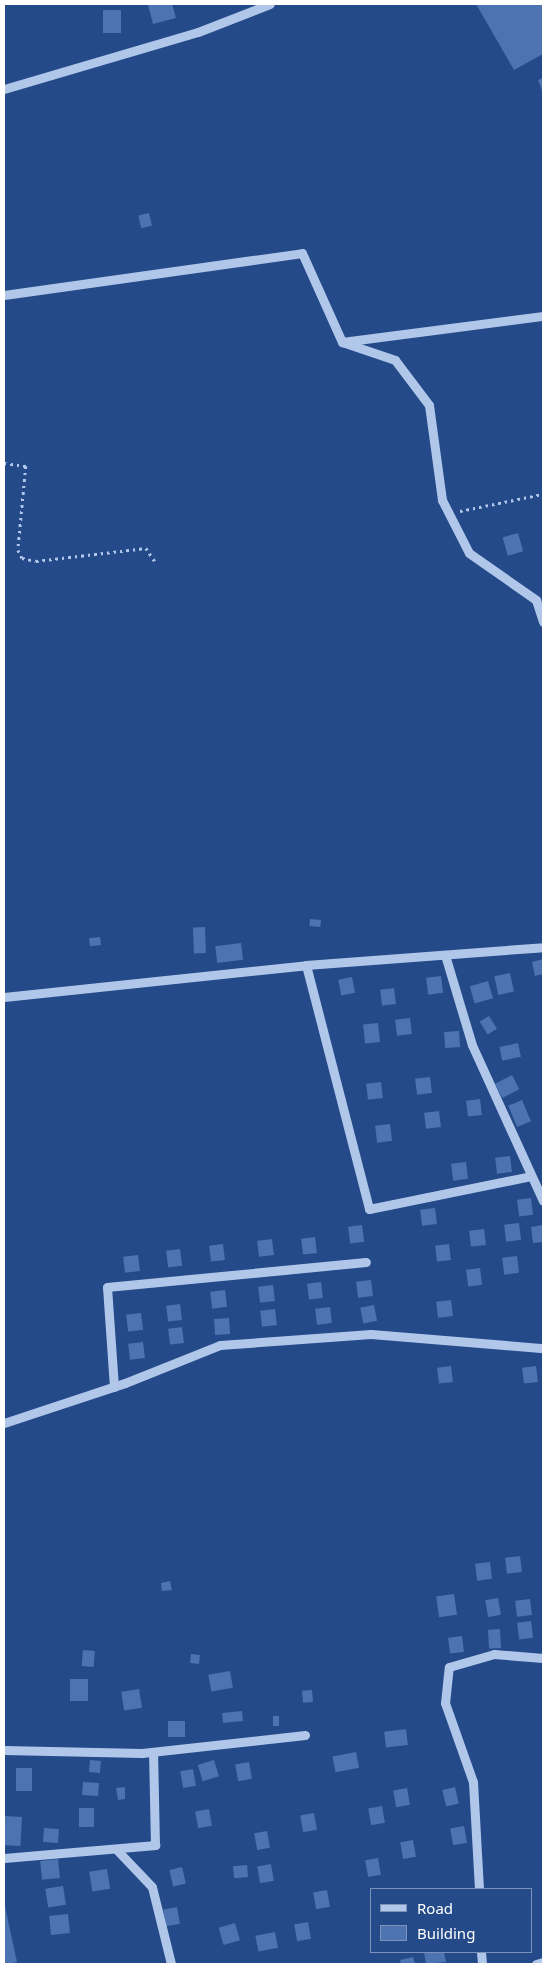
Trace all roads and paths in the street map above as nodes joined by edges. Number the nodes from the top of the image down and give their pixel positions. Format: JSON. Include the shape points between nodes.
{"nodes":[{"id":1,"x":270,"y":4,"type":"edge"},
{"id":2,"x":4,"y":89,"type":"edge"},
{"id":3,"x":4,"y":295,"type":"edge"},
{"id":4,"x":543,"y":316,"type":"edge"},
{"id":5,"x":342,"y":342,"type":"junction"},
{"id":6,"x":4,"y":463,"type":"edge"},
{"id":7,"x":543,"y":494,"type":"edge"},
{"id":8,"x":449,"y":513,"type":"junction"},
{"id":9,"x":156,"y":563,"type":"dead end"},
{"id":10,"x":543,"y":622,"type":"edge"},
{"id":11,"x":543,"y":947,"type":"edge"},
{"id":12,"x":445,"y":955,"type":"junction"},
{"id":13,"x":306,"y":965,"type":"junction"},
{"id":14,"x":4,"y":997,"type":"edge"},
{"id":15,"x":531,"y":1176,"type":"junction"},
{"id":16,"x":543,"y":1201,"type":"edge"},
{"id":17,"x":366,"y":1262,"type":"dead end"},
{"id":18,"x":543,"y":1348,"type":"edge"},
{"id":19,"x":114,"y":1387,"type":"junction"},
{"id":20,"x":4,"y":1423,"type":"edge"},
{"id":21,"x":543,"y":1658,"type":"edge"},
{"id":22,"x":305,"y":1735,"type":"dead end"},
{"id":23,"x":4,"y":1750,"type":"edge"},
{"id":24,"x":153,"y":1752,"type":"junction"},
{"id":25,"x":116,"y":1849,"type":"junction"},
{"id":26,"x":4,"y":1858,"type":"edge"},
{"id":27,"x":479,"y":1888,"type":"edge"},
{"id":28,"x":543,"y":1962,"type":"edge"},
{"id":29,"x":170,"y":1964,"type":"edge"},
{"id":30,"x":536,"y":1964,"type":"edge"}],
"edges":[{"from":1,"to":2,"type":"street","via":[[198,32]]},
{"from":3,"to":5,"type":"street","via":[[302,254]]},
{"from":4,"to":5,"type":"street"},
{"from":5,"to":8,"type":"street","via":[[395,360],[429,405],[442,500]]},
{"from":6,"to":9,"type":"path","via":[[26,466],[18,550],[22,558],[36,561],[146,548]]},
{"from":7,"to":8,"type":"path"},
{"from":8,"to":10,"type":"street","via":[[469,553],[536,600]]},
{"from":11,"to":12,"type":"street"},
{"from":12,"to":13,"type":"street"},
{"from":12,"to":15,"type":"street","via":[[472,1045]]},
{"from":13,"to":14,"type":"street"},
{"from":13,"to":15,"type":"street","via":[[369,1209]]},
{"from":15,"to":16,"type":"street"},
{"from":17,"to":19,"type":"street","via":[[107,1287]]},
{"from":18,"to":19,"type":"street","via":[[371,1334],[220,1346]]},
{"from":19,"to":20,"type":"street"},
{"from":21,"to":27,"type":"street","via":[[494,1654],[449,1667],[445,1703],[473,1782]]},
{"from":22,"to":24,"type":"street"},
{"from":23,"to":24,"type":"street"},
{"from":24,"to":25,"type":"street","via":[[155,1845]]},
{"from":25,"to":26,"type":"street"},
{"from":25,"to":29,"type":"street","via":[[152,1887]]},
{"from":28,"to":30,"type":"street"}]}
